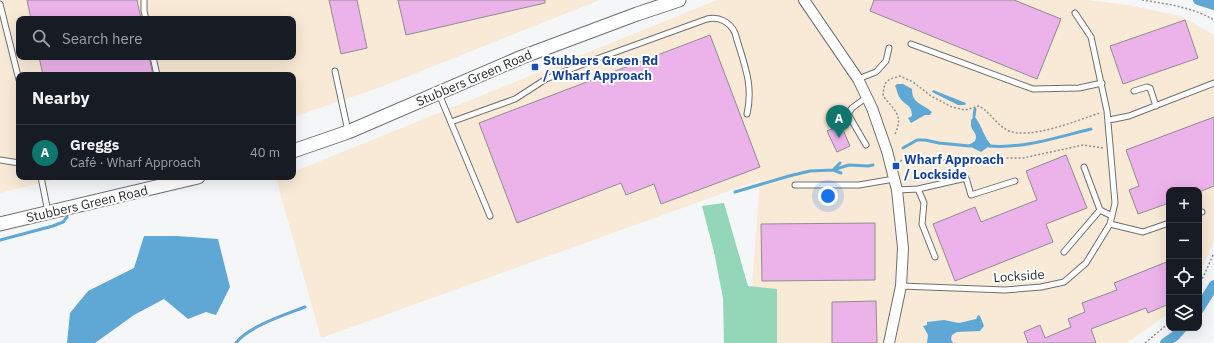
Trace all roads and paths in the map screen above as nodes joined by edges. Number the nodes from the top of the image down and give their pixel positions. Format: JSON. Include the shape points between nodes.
{"nodes":[{"id":1,"x":144,"y":0,"type":"edge"},
{"id":2,"x":679,"y":0,"type":"edge"},
{"id":3,"x":804,"y":0,"type":"edge"},
{"id":4,"x":1142,"y":0,"type":"edge"},
{"id":5,"x":659,"y":3,"type":"edge"},
{"id":6,"x":0,"y":7,"type":"edge"},
{"id":7,"x":1075,"y":13,"type":"dead end"},
{"id":8,"x":146,"y":16,"type":"edge"},
{"id":9,"x":1214,"y":20,"type":"edge"},
{"id":10,"x":911,"y":44,"type":"dead end"},
{"id":11,"x":889,"y":48,"type":"dead end"},
{"id":12,"x":154,"y":60,"type":"edge"},
{"id":13,"x":335,"y":71,"type":"dead end"},
{"id":14,"x":17,"y":72,"type":"edge"},
{"id":15,"x":156,"y":72,"type":"edge"},
{"id":16,"x":858,"y":79,"type":"junction"},
{"id":17,"x":1102,"y":83,"type":"junction"},
{"id":18,"x":1214,"y":83,"type":"edge"},
{"id":19,"x":1134,"y":91,"type":"dead end"},
{"id":20,"x":439,"y":93,"type":"junction"},
{"id":21,"x":867,"y":97,"type":"junction"},
{"id":22,"x":1156,"y":106,"type":"junction"},
{"id":23,"x":1107,"y":111,"type":"junction"},
{"id":24,"x":747,"y":114,"type":"dead end"},
{"id":25,"x":1109,"y":120,"type":"junction"},
{"id":26,"x":451,"y":122,"type":"junction"},
{"id":27,"x":348,"y":132,"type":"junction"},
{"id":28,"x":895,"y":134,"type":"dead end"},
{"id":29,"x":866,"y":145,"type":"dead end"},
{"id":30,"x":1110,"y":149,"type":"junction"},
{"id":31,"x":296,"y":151,"type":"edge"},
{"id":32,"x":0,"y":160,"type":"edge"},
{"id":33,"x":16,"y":163,"type":"edge"},
{"id":34,"x":891,"y":164,"type":"junction"},
{"id":35,"x":1084,"y":167,"type":"dead end"},
{"id":36,"x":894,"y":178,"type":"junction"},
{"id":37,"x":42,"y":180,"type":"edge"},
{"id":38,"x":171,"y":181,"type":"edge"},
{"id":39,"x":1015,"y":181,"type":"dead end"},
{"id":40,"x":795,"y":185,"type":"dead end"},
{"id":41,"x":918,"y":189,"type":"junction"},
{"id":42,"x":897,"y":190,"type":"junction"},
{"id":43,"x":1100,"y":210,"type":"junction"},
{"id":44,"x":48,"y":213,"type":"junction"},
{"id":45,"x":490,"y":216,"type":"dead end"},
{"id":46,"x":1112,"y":216,"type":"junction"},
{"id":47,"x":0,"y":224,"type":"edge"},
{"id":48,"x":1110,"y":224,"type":"junction"},
{"id":49,"x":1166,"y":224,"type":"edge"},
{"id":50,"x":1064,"y":252,"type":"dead end"},
{"id":51,"x":1214,"y":253,"type":"edge"},
{"id":52,"x":935,"y":258,"type":"dead end"},
{"id":53,"x":1202,"y":279,"type":"edge"},
{"id":54,"x":901,"y":286,"type":"junction"},
{"id":55,"x":1166,"y":326,"type":"edge"},
{"id":56,"x":889,"y":343,"type":"edge"},
{"id":57,"x":1145,"y":343,"type":"edge"}],
"edges":[{"from":1,"to":8,"type":"lane"},
{"from":2,"to":5,"type":"street","name":"Stubbers Green Road"},
{"from":3,"to":16,"type":"street"},
{"from":4,"to":9,"type":"path","via":[[1186,8],[1203,13]]},
{"from":5,"to":20,"type":"street","name":"Stubbers Green Road"},
{"from":6,"to":14,"type":"lane"},
{"from":7,"to":17,"type":"lane","name":"Lockside","via":[[1091,37]]},
{"from":10,"to":17,"type":"lane","via":[[1033,89],[1079,88]]},
{"from":11,"to":16,"type":"lane","via":[[886,62],[876,72]]},
{"from":12,"to":15,"type":"lane"},
{"from":13,"to":27,"type":"lane"},
{"from":16,"to":21,"type":"street"},
{"from":17,"to":23,"type":"lane","name":"Lockside"},
{"from":18,"to":22,"type":"lane"},
{"from":19,"to":22,"type":"lane","via":[[1150,88]]},
{"from":20,"to":26,"type":"lane"},
{"from":20,"to":27,"type":"street","name":"Stubbers Green Road"},
{"from":21,"to":29,"type":"lane","via":[[848,114]]},
{"from":21,"to":34,"type":"street"},
{"from":22,"to":25,"type":"lane"},
{"from":23,"to":25,"type":"lane","name":"Lockside"},
{"from":23,"to":28,"type":"path","via":[[1041,132],[1020,134],[1008,131],[979,106],[965,110],[952,107],[900,76],[889,79],[884,86],[883,96],[898,115],[899,126]]},
{"from":24,"to":26,"type":"lane","via":[[748,79],[735,33],[728,24],[718,18],[712,18],[591,61],[546,79],[515,99]]},
{"from":25,"to":30,"type":"lane","name":"Lockside"},
{"from":26,"to":45,"type":"lane"},
{"from":27,"to":31,"type":"street","name":"Stubbers Green Road"},
{"from":30,"to":34,"type":"path","via":[[1083,145],[1023,158],[999,158],[980,163],[914,157]]},
{"from":30,"to":46,"type":"lane","name":"Lockside","via":[[1115,203]]},
{"from":32,"to":33,"type":"lane"},
{"from":34,"to":36,"type":"street"},
{"from":35,"to":43,"type":"lane"},
{"from":36,"to":40,"type":"lane","via":[[859,185]]},
{"from":36,"to":42,"type":"street"},
{"from":37,"to":44,"type":"lane"},
{"from":38,"to":44,"type":"street","name":"Stubbers Green Road"},
{"from":39,"to":41,"type":"lane","via":[[971,195],[966,178]]},
{"from":41,"to":42,"type":"lane"},
{"from":41,"to":52,"type":"lane","via":[[924,203],[922,224]]},
{"from":42,"to":54,"type":"street","via":[[903,248]]},
{"from":43,"to":46,"type":"lane"},
{"from":43,"to":50,"type":"lane"},
{"from":44,"to":47,"type":"street","name":"Stubbers Green Road"},
{"from":46,"to":48,"type":"lane","name":"Lockside"},
{"from":48,"to":49,"type":"lane","via":[[1143,232]]},
{"from":48,"to":54,"type":"lane","name":"Lockside","via":[[1086,263],[1064,282],[1005,290]]},
{"from":51,"to":53,"type":"path"},
{"from":54,"to":56,"type":"street"},
{"from":55,"to":57,"type":"path"}]}
